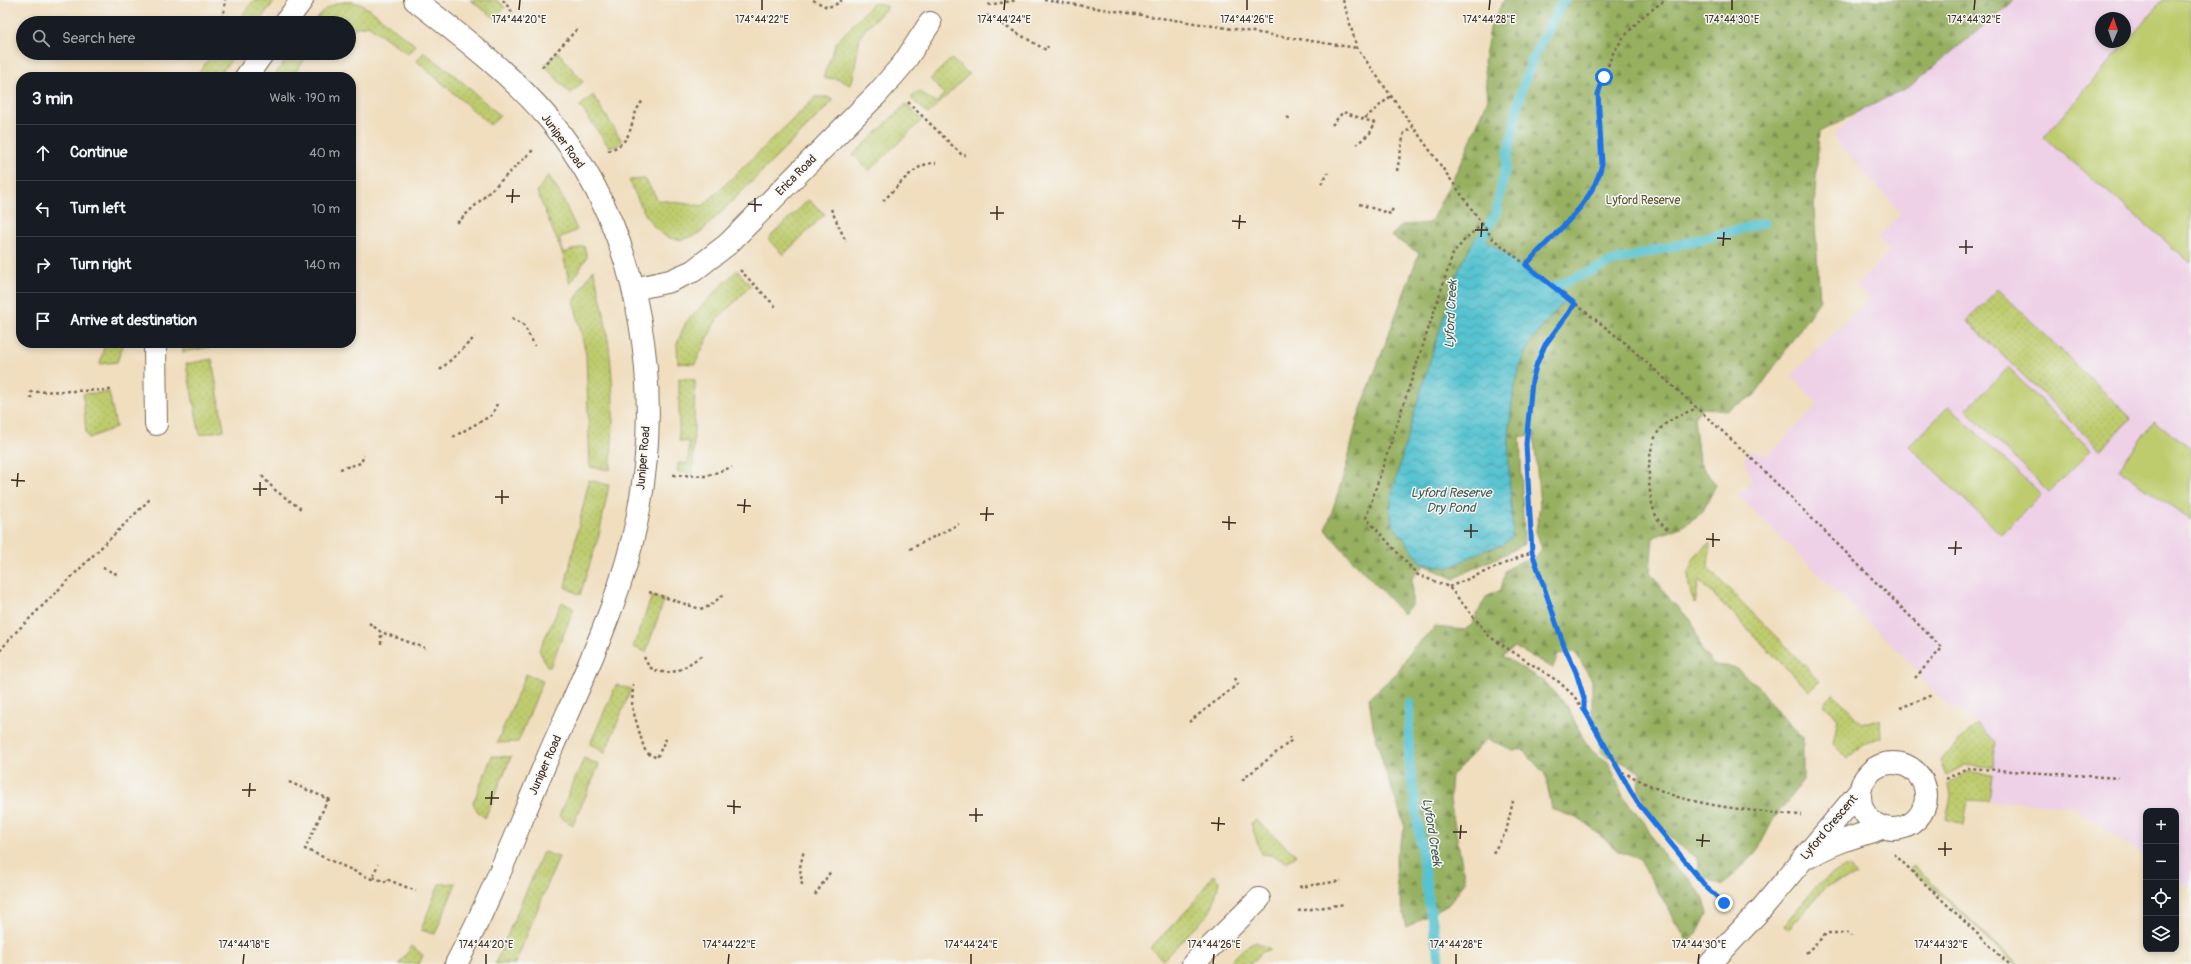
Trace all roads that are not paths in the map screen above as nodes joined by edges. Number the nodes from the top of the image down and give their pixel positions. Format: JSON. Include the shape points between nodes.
{"nodes":[{"id":1,"x":302,"y":0,"type":"edge"},
{"id":2,"x":414,"y":0,"type":"edge"},
{"id":3,"x":290,"y":16,"type":"edge"},
{"id":4,"x":930,"y":23,"type":"dead end"},
{"id":5,"x":258,"y":60,"type":"edge"},
{"id":6,"x":250,"y":72,"type":"edge"},
{"id":7,"x":634,"y":288,"type":"junction"},
{"id":8,"x":155,"y":348,"type":"edge"},
{"id":9,"x":156,"y":424,"type":"dead end"},
{"id":10,"x":1860,"y":791,"type":"junction"},
{"id":11,"x":1882,"y":828,"type":"junction"},
{"id":12,"x":1799,"y":864,"type":"junction"},
{"id":13,"x":1260,"y":899,"type":"dead end"},
{"id":14,"x":456,"y":964,"type":"edge"},
{"id":15,"x":1193,"y":964,"type":"edge"},
{"id":16,"x":1710,"y":964,"type":"edge"}],
"edges":[{"from":1,"to":3,"type":"street"},
{"from":2,"to":7,"type":"street","name":"Juniper Road","via":[[498,66],[535,103],[568,144],[585,170],[607,213]]},
{"from":4,"to":7,"type":"street","name":"Erica Road","via":[[903,64],[878,93],[728,244],[693,270],[670,281]]},
{"from":5,"to":6,"type":"street"},
{"from":7,"to":14,"type":"street","name":"Juniper Road","via":[[643,342],[647,400],[644,473],[632,543],[588,666]]},
{"from":8,"to":9,"type":"street"},
{"from":10,"to":11,"type":"street","name":"Lyford Crescent","via":[[1860,805],[1866,818]]},
{"from":10,"to":11,"type":"street","name":"Lyford Crescent","via":[[1868,774],[1884,764],[1894,763],[1912,768],[1920,777],[1925,786],[1926,796],[1925,807],[1920,816],[1903,829]]},
{"from":10,"to":12,"type":"street","name":"Lyford Crescent"},
{"from":11,"to":12,"type":"street","name":"Lyford Crescent","via":[[1821,850]]},
{"from":12,"to":16,"type":"street","name":"Lyford Crescent"},
{"from":13,"to":15,"type":"street"}]}
